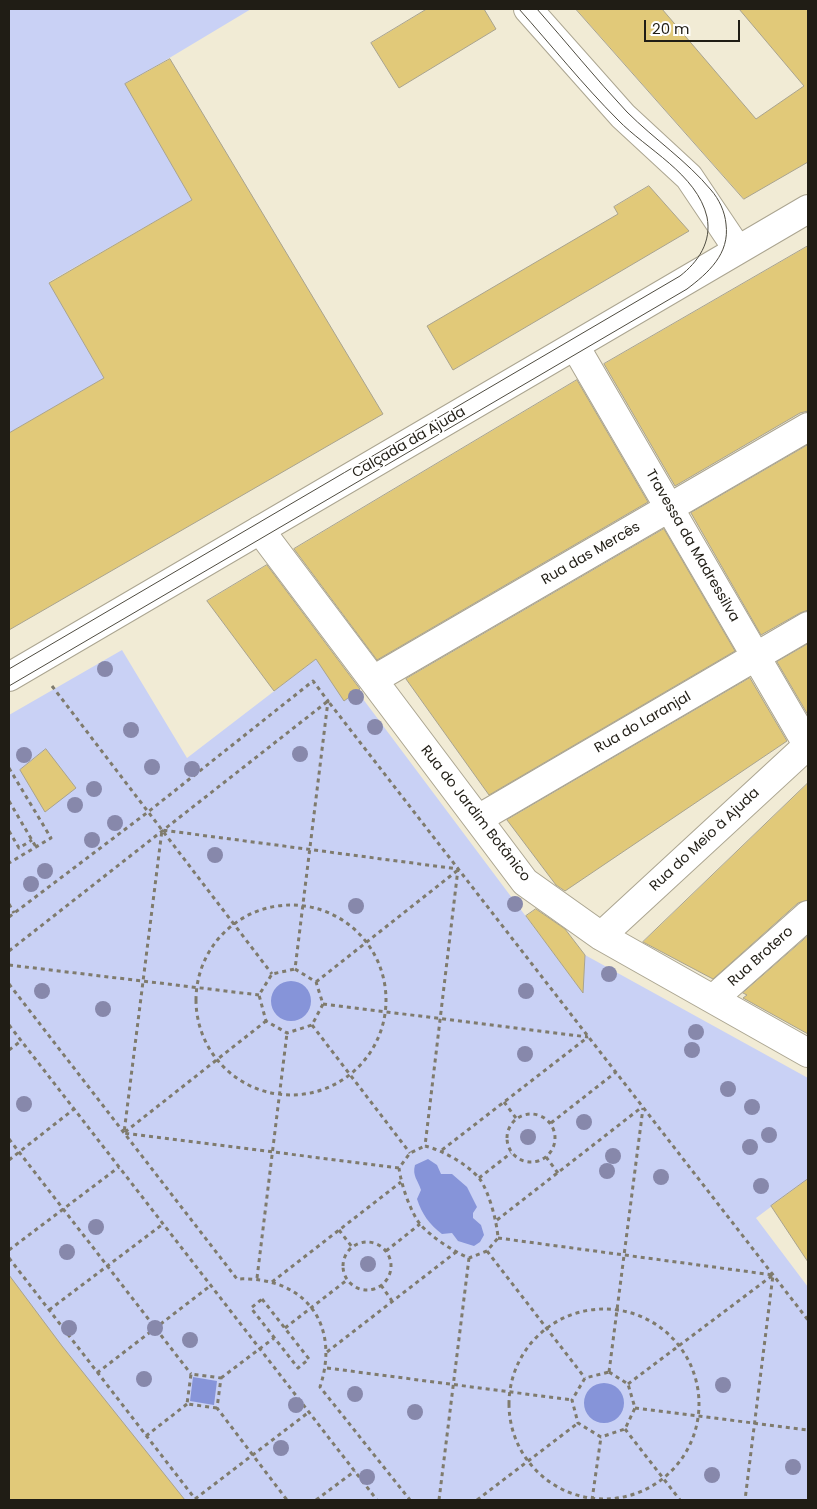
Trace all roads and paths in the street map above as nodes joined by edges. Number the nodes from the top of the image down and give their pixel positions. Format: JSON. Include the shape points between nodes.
{"nodes":[{"id":1,"x":528,"y":9,"type":"edge"},
{"id":2,"x":808,"y":209,"type":"edge"},
{"id":3,"x":738,"y":250,"type":"junction"},
{"id":4,"x":575,"y":346,"type":"junction"},
{"id":5,"x":808,"y":428,"type":"edge"},
{"id":6,"x":670,"y":509,"type":"junction"},
{"id":7,"x":260,"y":530,"type":"junction"},
{"id":8,"x":808,"y":626,"type":"edge"},
{"id":9,"x":756,"y":657,"type":"junction"},
{"id":10,"x":34,"y":662,"type":"junction"},
{"id":11,"x":9,"y":677,"type":"edge"},
{"id":12,"x":373,"y":680,"type":"junction"},
{"id":13,"x":328,"y":701,"type":"junction"},
{"id":14,"x":808,"y":746,"type":"edge"},
{"id":15,"x":9,"y":768,"type":"edge"},
{"id":16,"x":9,"y":801,"type":"edge"},
{"id":17,"x":148,"y":812,"type":"junction"},
{"id":18,"x":478,"y":819,"type":"junction"},
{"id":19,"x":9,"y":830,"type":"edge"},
{"id":20,"x":162,"y":830,"type":"junction"},
{"id":21,"x":32,"y":840,"type":"junction"},
{"id":22,"x":36,"y":847,"type":"junction"},
{"id":23,"x":310,"y":849,"type":"junction"},
{"id":24,"x":9,"y":855,"type":"edge"},
{"id":25,"x":10,"y":862,"type":"edge"},
{"id":26,"x":458,"y":869,"type":"junction"},
{"id":27,"x":9,"y":904,"type":"edge"},
{"id":28,"x":303,"y":904,"type":"junction"},
{"id":29,"x":14,"y":913,"type":"junction"},
{"id":30,"x":808,"y":915,"type":"edge"},
{"id":31,"x":9,"y":916,"type":"edge"},
{"id":32,"x":232,"y":923,"type":"junction"},
{"id":33,"x":601,"y":936,"type":"junction"},
{"id":34,"x":368,"y":941,"type":"junction"},
{"id":35,"x":9,"y":951,"type":"edge"},
{"id":36,"x":9,"y":965,"type":"edge"},
{"id":37,"x":294,"y":970,"type":"junction"},
{"id":38,"x":272,"y":974,"type":"junction"},
{"id":39,"x":144,"y":982,"type":"junction"},
{"id":40,"x":316,"y":982,"type":"junction"},
{"id":41,"x":9,"y":984,"type":"edge"},
{"id":42,"x":195,"y":988,"type":"junction"},
{"id":43,"x":259,"y":995,"type":"junction"},
{"id":44,"x":713,"y":999,"type":"junction"},
{"id":45,"x":323,"y":1004,"type":"junction"},
{"id":46,"x":388,"y":1011,"type":"junction"},
{"id":47,"x":441,"y":1017,"type":"junction"},
{"id":48,"x":266,"y":1021,"type":"junction"},
{"id":49,"x":9,"y":1025,"type":"edge"},
{"id":50,"x":312,"y":1025,"type":"junction"},
{"id":51,"x":287,"y":1033,"type":"junction"},
{"id":52,"x":589,"y":1037,"type":"junction"},
{"id":53,"x":21,"y":1041,"type":"junction"},
{"id":54,"x":9,"y":1050,"type":"edge"},
{"id":55,"x":808,"y":1053,"type":"edge"},
{"id":56,"x":215,"y":1062,"type":"junction"},
{"id":57,"x":616,"y":1072,"type":"junction"},
{"id":58,"x":351,"y":1075,"type":"junction"},
{"id":59,"x":279,"y":1095,"type":"junction"},
{"id":60,"x":504,"y":1102,"type":"junction"},
{"id":61,"x":643,"y":1107,"type":"junction"},
{"id":62,"x":74,"y":1109,"type":"junction"},
{"id":63,"x":516,"y":1118,"type":"junction"},
{"id":64,"x":551,"y":1123,"type":"junction"},
{"id":65,"x":124,"y":1133,"type":"junction"},
{"id":66,"x":9,"y":1139,"type":"edge"},
{"id":67,"x":425,"y":1146,"type":"junction"},
{"id":68,"x":442,"y":1150,"type":"junction"},
{"id":69,"x":19,"y":1152,"type":"junction"},
{"id":70,"x":272,"y":1152,"type":"junction"},
{"id":71,"x":410,"y":1153,"type":"junction"},
{"id":72,"x":511,"y":1153,"type":"junction"},
{"id":73,"x":546,"y":1157,"type":"junction"},
{"id":74,"x":9,"y":1160,"type":"edge"},
{"id":75,"x":119,"y":1167,"type":"junction"},
{"id":76,"x":399,"y":1168,"type":"junction"},
{"id":77,"x":558,"y":1173,"type":"junction"},
{"id":78,"x":479,"y":1178,"type":"junction"},
{"id":79,"x":401,"y":1182,"type":"junction"},
{"id":80,"x":63,"y":1209,"type":"junction"},
{"id":81,"x":497,"y":1220,"type":"junction"},
{"id":82,"x":162,"y":1224,"type":"junction"},
{"id":83,"x":420,"y":1224,"type":"junction"},
{"id":84,"x":339,"y":1230,"type":"junction"},
{"id":85,"x":498,"y":1238,"type":"junction"},
{"id":86,"x":352,"y":1247,"type":"junction"},
{"id":87,"x":9,"y":1250,"type":"edge"},
{"id":88,"x":386,"y":1251,"type":"junction"},
{"id":89,"x":486,"y":1251,"type":"junction"},
{"id":90,"x":456,"y":1252,"type":"junction"},
{"id":91,"x":626,"y":1254,"type":"junction"},
{"id":92,"x":9,"y":1258,"type":"edge"},
{"id":93,"x":469,"y":1258,"type":"junction"},
{"id":94,"x":107,"y":1266,"type":"junction"},
{"id":95,"x":773,"y":1275,"type":"junction"},
{"id":96,"x":257,"y":1278,"type":"junction"},
{"id":97,"x":347,"y":1280,"type":"junction"},
{"id":98,"x":272,"y":1283,"type":"junction"},
{"id":99,"x":381,"y":1285,"type":"junction"},
{"id":100,"x":210,"y":1286,"type":"junction"},
{"id":101,"x":392,"y":1301,"type":"junction"},
{"id":102,"x":312,"y":1307,"type":"junction"},
{"id":103,"x":618,"y":1308,"type":"junction"},
{"id":104,"x":49,"y":1310,"type":"junction"},
{"id":105,"x":808,"y":1320,"type":"edge"},
{"id":106,"x":547,"y":1327,"type":"junction"},
{"id":107,"x":156,"y":1328,"type":"junction"},
{"id":108,"x":285,"y":1328,"type":"junction"},
{"id":109,"x":274,"y":1338,"type":"junction"},
{"id":110,"x":681,"y":1344,"type":"junction"},
{"id":111,"x":259,"y":1349,"type":"junction"},
{"id":112,"x":326,"y":1352,"type":"junction"},
{"id":113,"x":326,"y":1368,"type":"junction"},
{"id":114,"x":609,"y":1372,"type":"junction"},
{"id":115,"x":97,"y":1373,"type":"junction"},
{"id":116,"x":191,"y":1374,"type":"junction"},
{"id":117,"x":221,"y":1378,"type":"junction"},
{"id":118,"x":585,"y":1378,"type":"junction"},
{"id":119,"x":628,"y":1384,"type":"junction"},
{"id":120,"x":453,"y":1385,"type":"junction"},
{"id":121,"x":509,"y":1392,"type":"junction"},
{"id":122,"x":572,"y":1400,"type":"junction"},
{"id":123,"x":187,"y":1404,"type":"junction"},
{"id":124,"x":217,"y":1408,"type":"junction"},
{"id":125,"x":635,"y":1408,"type":"junction"},
{"id":126,"x":309,"y":1412,"type":"junction"},
{"id":127,"x":700,"y":1417,"type":"junction"},
{"id":128,"x":578,"y":1423,"type":"junction"},
{"id":129,"x":756,"y":1424,"type":"junction"},
{"id":130,"x":625,"y":1429,"type":"junction"},
{"id":131,"x":808,"y":1430,"type":"edge"},
{"id":132,"x":146,"y":1436,"type":"junction"},
{"id":133,"x":601,"y":1437,"type":"junction"},
{"id":134,"x":252,"y":1455,"type":"junction"},
{"id":135,"x":526,"y":1463,"type":"junction"},
{"id":136,"x":355,"y":1471,"type":"junction"},
{"id":137,"x":665,"y":1480,"type":"junction"},
{"id":138,"x":195,"y":1499,"type":"edge"},
{"id":139,"x":286,"y":1500,"type":"edge"},
{"id":140,"x":316,"y":1500,"type":"edge"},
{"id":141,"x":377,"y":1500,"type":"edge"},
{"id":142,"x":410,"y":1500,"type":"edge"},
{"id":143,"x":439,"y":1500,"type":"edge"},
{"id":144,"x":477,"y":1500,"type":"edge"},
{"id":145,"x":592,"y":1500,"type":"edge"},
{"id":146,"x":680,"y":1500,"type":"edge"},
{"id":147,"x":745,"y":1500,"type":"edge"}],
"edges":[{"from":1,"to":3,"type":"street","via":[[623,116],[694,182]]},
{"from":2,"to":3,"type":"street","name":"Calçada da Ajuda"},
{"from":3,"to":4,"type":"street","name":"Calçada da Ajuda"},
{"from":4,"to":6,"type":"street","name":"Travessa da Madressilva"},
{"from":4,"to":7,"type":"street","name":"Calçada da Ajuda"},
{"from":5,"to":6,"type":"street","name":"Rua das Mercês"},
{"from":6,"to":9,"type":"street","name":"Travessa da Madressilva"},
{"from":6,"to":12,"type":"street","name":"Rua das Mercês"},
{"from":7,"to":10,"type":"street","name":"Calçada da Ajuda"},
{"from":7,"to":12,"type":"street","name":"Rua do Jardim Botânico"},
{"from":8,"to":9,"type":"street","name":"Rua do Laranjal"},
{"from":9,"to":14,"type":"street","name":"Travessa da Madressilva"},
{"from":9,"to":18,"type":"street","name":"Rua do Laranjal"},
{"from":10,"to":11,"type":"street","name":"Calçada da Ajuda"},
{"from":10,"to":17,"type":"path"},
{"from":12,"to":18,"type":"street","name":"Rua do Jardim Botânico"},
{"from":13,"to":17,"type":"path","via":[[313,681]]},
{"from":13,"to":20,"type":"path"},
{"from":13,"to":23,"type":"path"},
{"from":13,"to":26,"type":"path"},
{"from":14,"to":33,"type":"street","name":"Rua do Meio à Ajuda"},
{"from":15,"to":22,"type":"path","via":[[51,838]]},
{"from":16,"to":21,"type":"path"},
{"from":17,"to":20,"type":"path"},
{"from":17,"to":29,"type":"path"},
{"from":18,"to":33,"type":"street","name":"Rua do Jardim Botânico","via":[[525,882]]},
{"from":19,"to":21,"type":"path","via":[[19,848]]},
{"from":20,"to":23,"type":"path"},
{"from":20,"to":32,"type":"path"},
{"from":20,"to":35,"type":"path"},
{"from":20,"to":39,"type":"path"},
{"from":21,"to":22,"type":"path"},
{"from":22,"to":25,"type":"path"},
{"from":23,"to":26,"type":"path"},
{"from":23,"to":28,"type":"path"},
{"from":24,"to":25,"type":"path"},
{"from":26,"to":34,"type":"path"},
{"from":26,"to":47,"type":"path"},
{"from":26,"to":52,"type":"path"},
{"from":27,"to":29,"type":"path"},
{"from":28,"to":32,"type":"path","via":[[266,909]]},
{"from":28,"to":34,"type":"path","via":[[337,917]]},
{"from":28,"to":37,"type":"path"},
{"from":29,"to":31,"type":"path"},
{"from":30,"to":44,"type":"street","name":"Rua Brotero"},
{"from":32,"to":38,"type":"path"},
{"from":32,"to":42,"type":"path","via":[[206,955]]},
{"from":33,"to":44,"type":"street","name":"Rua do Jardim Botânico"},
{"from":34,"to":40,"type":"path"},
{"from":34,"to":46,"type":"path","via":[[384,975]]},
{"from":36,"to":39,"type":"path"},
{"from":37,"to":38,"type":"path"},
{"from":37,"to":40,"type":"path"},
{"from":38,"to":43,"type":"path"},
{"from":39,"to":42,"type":"path"},
{"from":39,"to":65,"type":"path"},
{"from":40,"to":45,"type":"path"},
{"from":41,"to":65,"type":"path"},
{"from":42,"to":43,"type":"path"},
{"from":42,"to":56,"type":"path","via":[[198,1026]]},
{"from":43,"to":48,"type":"path"},
{"from":44,"to":55,"type":"street","name":"Rua do Jardim Botânico"},
{"from":45,"to":46,"type":"path"},
{"from":45,"to":50,"type":"path"},
{"from":46,"to":47,"type":"path"},
{"from":46,"to":58,"type":"path","via":[[376,1048]]},
{"from":47,"to":52,"type":"path"},
{"from":47,"to":67,"type":"path"},
{"from":48,"to":51,"type":"path"},
{"from":48,"to":56,"type":"path"},
{"from":49,"to":53,"type":"path"},
{"from":50,"to":51,"type":"path"},
{"from":50,"to":58,"type":"path"},
{"from":51,"to":59,"type":"path"},
{"from":52,"to":57,"type":"path"},
{"from":52,"to":60,"type":"path"},
{"from":53,"to":54,"type":"path"},
{"from":53,"to":62,"type":"path"},
{"from":56,"to":59,"type":"path","via":[[245,1084]]},
{"from":56,"to":65,"type":"path"},
{"from":57,"to":61,"type":"path"},
{"from":57,"to":64,"type":"path"},
{"from":58,"to":59,"type":"path","via":[[316,1094]]},
{"from":58,"to":71,"type":"path"},
{"from":59,"to":70,"type":"path"},
{"from":60,"to":63,"type":"path"},
{"from":60,"to":68,"type":"path"},
{"from":61,"to":77,"type":"path"},
{"from":61,"to":91,"type":"path"},
{"from":61,"to":95,"type":"path"},
{"from":62,"to":69,"type":"path"},
{"from":62,"to":75,"type":"path"},
{"from":63,"to":64,"type":"path","via":[[532,1113]]},
{"from":63,"to":72,"type":"path","via":[[507,1131]]},
{"from":64,"to":73,"type":"path","via":[[555,1144]]},
{"from":65,"to":70,"type":"path"},
{"from":65,"to":96,"type":"path","via":[[237,1279]]},
{"from":66,"to":69,"type":"path"},
{"from":67,"to":68,"type":"path"},
{"from":67,"to":71,"type":"path"},
{"from":68,"to":78,"type":"path"},
{"from":69,"to":74,"type":"path"},
{"from":69,"to":80,"type":"path"},
{"from":70,"to":76,"type":"path"},
{"from":70,"to":96,"type":"path"},
{"from":71,"to":76,"type":"path"},
{"from":72,"to":73,"type":"path","via":[[530,1163]]},
{"from":72,"to":78,"type":"path"},
{"from":73,"to":77,"type":"path"},
{"from":75,"to":80,"type":"path"},
{"from":75,"to":82,"type":"path"},
{"from":76,"to":79,"type":"path"},
{"from":77,"to":81,"type":"path"},
{"from":78,"to":81,"type":"path"},
{"from":79,"to":83,"type":"path"},
{"from":79,"to":84,"type":"path"},
{"from":80,"to":87,"type":"path"},
{"from":80,"to":94,"type":"path"},
{"from":81,"to":85,"type":"path"},
{"from":82,"to":94,"type":"path"},
{"from":82,"to":100,"type":"path"},
{"from":83,"to":88,"type":"path"},
{"from":83,"to":90,"type":"path"},
{"from":84,"to":86,"type":"path"},
{"from":84,"to":98,"type":"path"},
{"from":85,"to":89,"type":"path"},
{"from":85,"to":91,"type":"path"},
{"from":86,"to":88,"type":"path","via":[[367,1241]]},
{"from":86,"to":97,"type":"path","via":[[343,1259],[342,1270]]},
{"from":88,"to":99,"type":"path","via":[[391,1261],[390,1272]]},
{"from":89,"to":93,"type":"path"},
{"from":89,"to":106,"type":"path"},
{"from":90,"to":93,"type":"path"},
{"from":90,"to":101,"type":"path"},
{"from":91,"to":95,"type":"path"},
{"from":91,"to":103,"type":"path"},
{"from":92,"to":104,"type":"path"},
{"from":93,"to":120,"type":"path"},
{"from":94,"to":104,"type":"path"},
{"from":94,"to":107,"type":"path"},
{"from":95,"to":105,"type":"path"},
{"from":95,"to":110,"type":"path"},
{"from":95,"to":129,"type":"path"},
{"from":96,"to":98,"type":"path"},
{"from":97,"to":99,"type":"path","via":[[355,1288],[366,1291]]},
{"from":97,"to":102,"type":"path"},
{"from":98,"to":102,"type":"path","via":[[291,1290]]},
{"from":99,"to":101,"type":"path"},
{"from":100,"to":107,"type":"path"},
{"from":100,"to":111,"type":"path"},
{"from":101,"to":112,"type":"path"},
{"from":102,"to":108,"type":"path"},
{"from":102,"to":112,"type":"path","via":[[324,1332]]},
{"from":103,"to":106,"type":"path","via":[[580,1310]]},
{"from":103,"to":110,"type":"path","via":[[652,1320]]},
{"from":103,"to":114,"type":"path"},
{"from":104,"to":115,"type":"path"},
{"from":106,"to":118,"type":"path"},
{"from":106,"to":121,"type":"path","via":[[520,1356]]},
{"from":107,"to":115,"type":"path"},
{"from":107,"to":116,"type":"path"},
{"from":108,"to":109,"type":"path","via":[[262,1299],[251,1308]]},
{"from":108,"to":109,"type":"path","via":[[308,1359],[298,1368]]},
{"from":109,"to":111,"type":"path"},
{"from":110,"to":119,"type":"path"},
{"from":110,"to":127,"type":"path","via":[[696,1380]]},
{"from":111,"to":117,"type":"path"},
{"from":111,"to":126,"type":"path"},
{"from":112,"to":113,"type":"path"},
{"from":113,"to":120,"type":"path"},
{"from":113,"to":142,"type":"path","via":[[320,1387]]},
{"from":114,"to":118,"type":"path"},
{"from":114,"to":119,"type":"path"},
{"from":115,"to":132,"type":"path"},
{"from":116,"to":117,"type":"path"},
{"from":116,"to":123,"type":"path"},
{"from":117,"to":124,"type":"path"},
{"from":118,"to":122,"type":"path"},
{"from":119,"to":125,"type":"path"},
{"from":120,"to":121,"type":"path"},
{"from":120,"to":143,"type":"path"},
{"from":121,"to":122,"type":"path"},
{"from":121,"to":135,"type":"path","via":[[512,1428]]},
{"from":122,"to":128,"type":"path"},
{"from":123,"to":124,"type":"path"},
{"from":123,"to":132,"type":"path"},
{"from":124,"to":134,"type":"path"},
{"from":125,"to":127,"type":"path"},
{"from":125,"to":130,"type":"path"},
{"from":126,"to":134,"type":"path"},
{"from":126,"to":136,"type":"path"},
{"from":127,"to":129,"type":"path"},
{"from":127,"to":137,"type":"path","via":[[687,1451]]},
{"from":128,"to":133,"type":"path"},
{"from":128,"to":135,"type":"path"},
{"from":129,"to":131,"type":"path"},
{"from":129,"to":147,"type":"path"},
{"from":130,"to":133,"type":"path"},
{"from":130,"to":137,"type":"path"},
{"from":132,"to":138,"type":"path"},
{"from":133,"to":145,"type":"path"},
{"from":134,"to":138,"type":"path"},
{"from":134,"to":139,"type":"path"},
{"from":135,"to":144,"type":"path"},
{"from":135,"to":145,"type":"path","via":[[556,1488]]},
{"from":136,"to":140,"type":"path"},
{"from":136,"to":141,"type":"path"},
{"from":137,"to":145,"type":"path","via":[[627,1498]]},
{"from":137,"to":146,"type":"path"}]}
